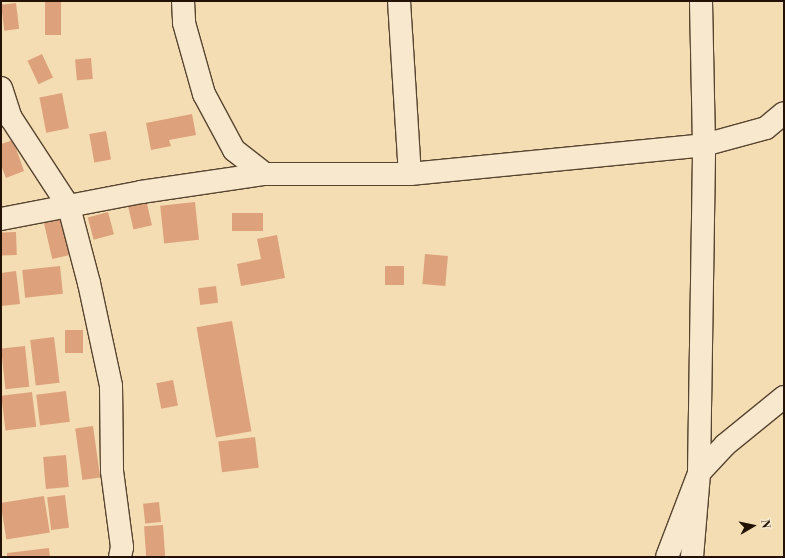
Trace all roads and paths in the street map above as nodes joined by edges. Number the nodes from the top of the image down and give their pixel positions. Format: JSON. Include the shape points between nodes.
{"nodes":[{"id":1,"x":183,"y":1,"type":"edge"},
{"id":2,"x":399,"y":1,"type":"edge"},
{"id":3,"x":701,"y":1,"type":"edge"},
{"id":4,"x":1,"y":88,"type":"edge"},
{"id":5,"x":784,"y":113,"type":"edge"},
{"id":6,"x":6,"y":126,"type":"edge"},
{"id":7,"x":704,"y":145,"type":"junction"},
{"id":8,"x":265,"y":174,"type":"junction"},
{"id":9,"x":410,"y":174,"type":"junction"},
{"id":10,"x":69,"y":207,"type":"junction"},
{"id":11,"x":1,"y":219,"type":"edge"},
{"id":12,"x":784,"y":397,"type":"edge"},
{"id":13,"x":699,"y":473,"type":"junction"},
{"id":14,"x":120,"y":557,"type":"edge"},
{"id":15,"x":667,"y":557,"type":"edge"},
{"id":16,"x":692,"y":557,"type":"edge"}],
"edges":[{"from":1,"to":8,"type":"street","via":[[184,23],[204,94],[234,150]]},
{"from":2,"to":9,"type":"street"},
{"from":3,"to":7,"type":"street"},
{"from":4,"to":6,"type":"street"},
{"from":5,"to":7,"type":"street","via":[[766,128]]},
{"from":6,"to":10,"type":"street"},
{"from":7,"to":9,"type":"street"},
{"from":7,"to":13,"type":"street"},
{"from":8,"to":9,"type":"street"},
{"from":8,"to":10,"type":"street","via":[[142,192]]},
{"from":10,"to":11,"type":"street"},
{"from":10,"to":14,"type":"street","via":[[111,386],[112,471],[122,547]]},
{"from":12,"to":13,"type":"street","via":[[725,445]]},
{"from":13,"to":15,"type":"street"},
{"from":13,"to":16,"type":"street"}]}
